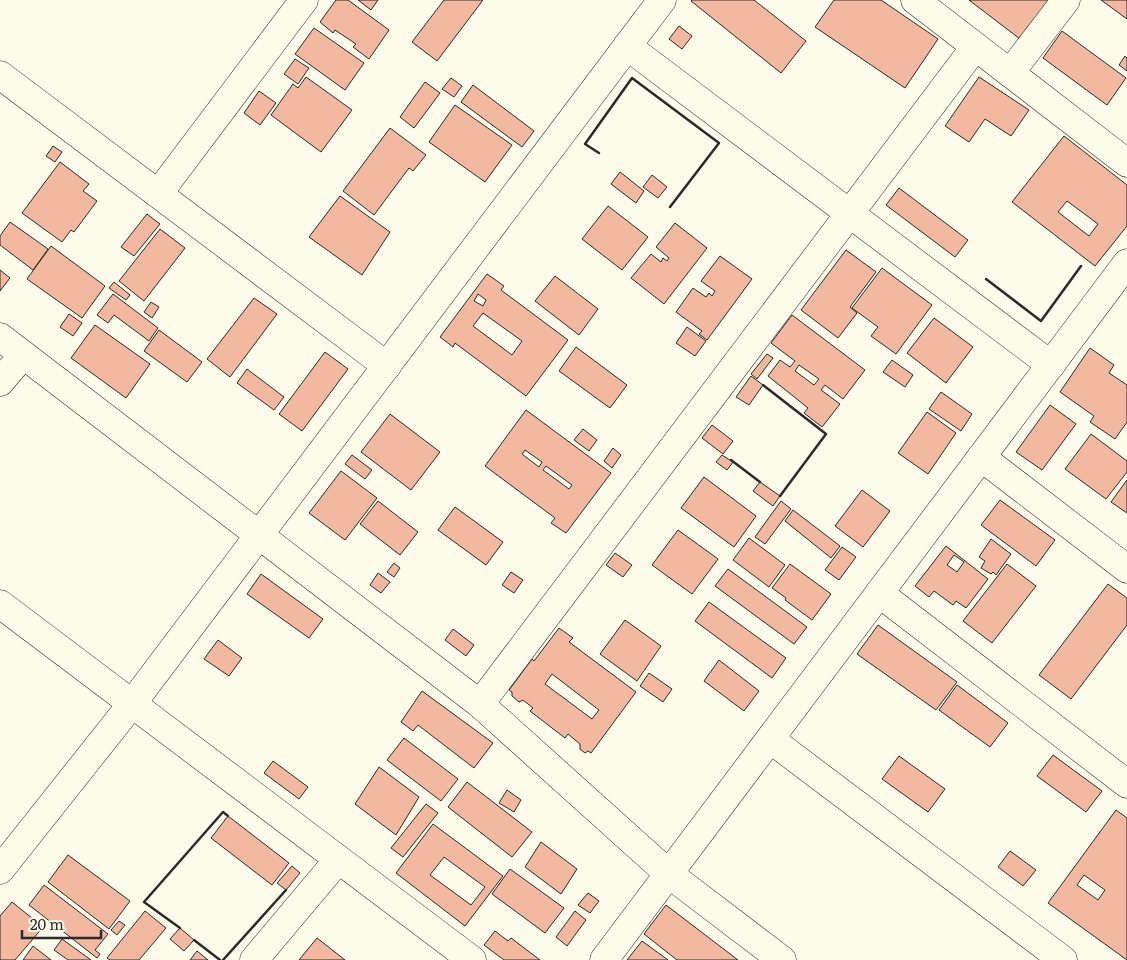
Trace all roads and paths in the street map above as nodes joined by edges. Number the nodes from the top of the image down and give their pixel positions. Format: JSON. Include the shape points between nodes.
{"nodes":[{"id":1,"x":304,"y":0,"type":"edge"},
{"id":2,"x":662,"y":0,"type":"edge"},
{"id":3,"x":915,"y":0,"type":"edge"},
{"id":4,"x":1066,"y":0,"type":"edge"},
{"id":5,"x":627,"y":46,"type":"junction"},
{"id":6,"x":976,"y":46,"type":"junction"},
{"id":7,"x":1010,"y":73,"type":"junction"},
{"id":8,"x":0,"y":75,"type":"edge"},
{"id":9,"x":1127,"y":163,"type":"edge"},
{"id":10,"x":158,"y":194,"type":"junction"},
{"id":11,"x":850,"y":214,"type":"junction"},
{"id":12,"x":1127,"y":263,"type":"edge"},
{"id":13,"x":0,"y":337,"type":"edge"},
{"id":14,"x":23,"y":355,"type":"junction"},
{"id":15,"x":1050,"y":365,"type":"junction"},
{"id":16,"x":386,"y":366,"type":"junction"},
{"id":17,"x":0,"y":382,"type":"edge"},
{"id":18,"x":981,"y":457,"type":"junction"},
{"id":19,"x":259,"y":535,"type":"junction"},
{"id":20,"x":1127,"y":569,"type":"edge"},
{"id":21,"x":880,"y":593,"type":"junction"},
{"id":22,"x":0,"y":604,"type":"edge"},
{"id":23,"x":480,"y":704,"type":"junction"},
{"id":24,"x":131,"y":705,"type":"junction"},
{"id":25,"x":770,"y":739,"type":"junction"},
{"id":26,"x":1127,"y":784,"type":"edge"},
{"id":27,"x":338,"y":860,"type":"junction"},
{"id":28,"x":0,"y":870,"type":"edge"},
{"id":29,"x":668,"y":874,"type":"junction"},
{"id":30,"x":254,"y":960,"type":"edge"},
{"id":31,"x":472,"y":960,"type":"edge"},
{"id":32,"x":604,"y":960,"type":"edge"},
{"id":33,"x":782,"y":960,"type":"edge"},
{"id":34,"x":1063,"y":960,"type":"edge"}],
"edges":[{"from":1,"to":10,"type":"street"},
{"from":2,"to":5,"type":"street"},
{"from":3,"to":6,"type":"street"},
{"from":4,"to":7,"type":"street"},
{"from":5,"to":11,"type":"street"},
{"from":5,"to":16,"type":"street"},
{"from":6,"to":7,"type":"street"},
{"from":6,"to":11,"type":"street"},
{"from":7,"to":9,"type":"street"},
{"from":8,"to":10,"type":"street"},
{"from":10,"to":16,"type":"street"},
{"from":11,"to":15,"type":"street"},
{"from":11,"to":23,"type":"street"},
{"from":12,"to":15,"type":"street"},
{"from":13,"to":14,"type":"street"},
{"from":14,"to":17,"type":"street"},
{"from":14,"to":19,"type":"street"},
{"from":15,"to":18,"type":"street"},
{"from":16,"to":19,"type":"street"},
{"from":18,"to":20,"type":"street"},
{"from":18,"to":21,"type":"street"},
{"from":19,"to":23,"type":"street"},
{"from":19,"to":24,"type":"street"},
{"from":21,"to":25,"type":"street"},
{"from":21,"to":26,"type":"street"},
{"from":22,"to":24,"type":"street"},
{"from":23,"to":29,"type":"street"},
{"from":24,"to":27,"type":"street"},
{"from":24,"to":28,"type":"street"},
{"from":25,"to":29,"type":"street"},
{"from":25,"to":34,"type":"street"},
{"from":27,"to":30,"type":"street"},
{"from":27,"to":31,"type":"street"},
{"from":29,"to":32,"type":"street"},
{"from":29,"to":33,"type":"street"}]}
